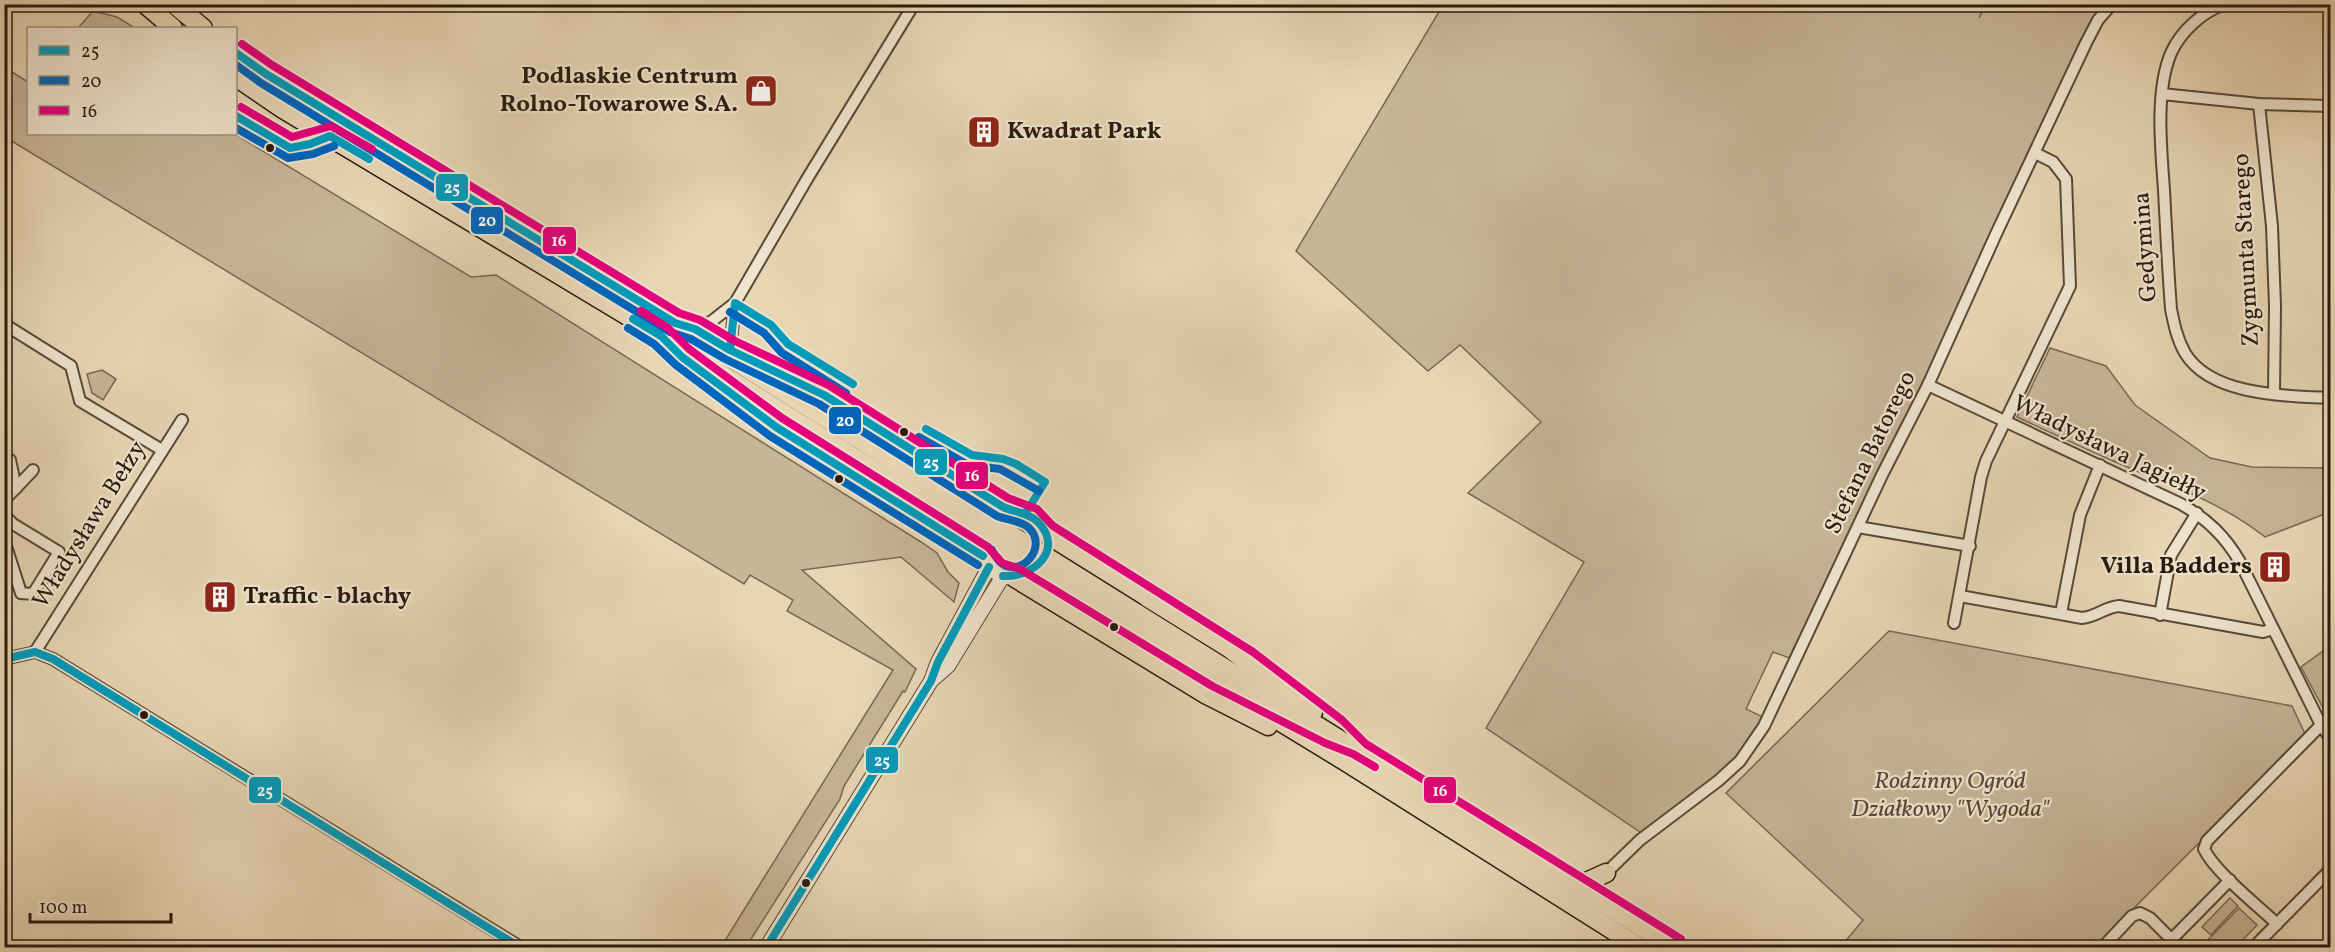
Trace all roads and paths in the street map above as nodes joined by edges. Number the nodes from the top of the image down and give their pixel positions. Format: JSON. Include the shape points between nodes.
{"nodes":[{"id":1,"x":145,"y":4,"type":"edge"},
{"id":2,"x":174,"y":4,"type":"edge"},
{"id":3,"x":914,"y":4,"type":"edge"},
{"id":4,"x":2112,"y":4,"type":"edge"},
{"id":5,"x":2224,"y":4,"type":"edge"},
{"id":6,"x":2326,"y":4,"type":"edge"},
{"id":7,"x":2331,"y":7,"type":"edge"},
{"id":8,"x":172,"y":27,"type":"edge"},
{"id":9,"x":202,"y":27,"type":"edge"},
{"id":10,"x":237,"y":53,"type":"edge"},
{"id":11,"x":237,"y":78,"type":"edge"},
{"id":12,"x":2162,"y":94,"type":"junction"},
{"id":13,"x":2259,"y":104,"type":"junction"},
{"id":14,"x":2331,"y":106,"type":"edge"},
{"id":15,"x":2035,"y":153,"type":"junction"},
{"id":16,"x":735,"y":303,"type":"junction"},
{"id":17,"x":6,"y":321,"type":"edge"},
{"id":18,"x":675,"y":322,"type":"junction"},
{"id":19,"x":695,"y":329,"type":"junction"},
{"id":20,"x":661,"y":336,"type":"junction"},
{"id":21,"x":730,"y":350,"type":"junction"},
{"id":22,"x":1928,"y":385,"type":"junction"},
{"id":23,"x":2274,"y":393,"type":"junction"},
{"id":24,"x":2331,"y":398,"type":"edge"},
{"id":25,"x":182,"y":420,"type":"dead end"},
{"id":26,"x":2006,"y":422,"type":"junction"},
{"id":27,"x":162,"y":450,"type":"junction"},
{"id":28,"x":10,"y":460,"type":"dead end"},
{"id":29,"x":2100,"y":465,"type":"junction"},
{"id":30,"x":33,"y":470,"type":"dead end"},
{"id":31,"x":896,"y":473,"type":"junction"},
{"id":32,"x":16,"y":488,"type":"junction"},
{"id":33,"x":4,"y":500,"type":"edge"},
{"id":34,"x":1011,"y":512,"type":"junction"},
{"id":35,"x":2198,"y":513,"type":"junction"},
{"id":36,"x":4,"y":515,"type":"edge"},
{"id":37,"x":13,"y":524,"type":"junction"},
{"id":38,"x":1858,"y":527,"type":"junction"},
{"id":39,"x":1045,"y":534,"type":"junction"},
{"id":40,"x":4,"y":540,"type":"edge"},
{"id":41,"x":1970,"y":546,"type":"junction"},
{"id":42,"x":986,"y":561,"type":"junction"},
{"id":43,"x":1009,"y":577,"type":"junction"},
{"id":44,"x":1960,"y":596,"type":"junction"},
{"id":45,"x":2061,"y":613,"type":"junction"},
{"id":46,"x":2160,"y":615,"type":"junction"},
{"id":47,"x":1954,"y":623,"type":"dead end"},
{"id":48,"x":2272,"y":629,"type":"junction"},
{"id":49,"x":35,"y":652,"type":"junction"},
{"id":50,"x":4,"y":659,"type":"edge"},
{"id":51,"x":931,"y":681,"type":"junction"},
{"id":52,"x":2321,"y":725,"type":"junction"},
{"id":53,"x":2331,"y":738,"type":"edge"},
{"id":54,"x":1353,"y":757,"type":"junction"},
{"id":55,"x":2331,"y":870,"type":"edge"},
{"id":56,"x":1606,"y":873,"type":"junction"},
{"id":57,"x":2230,"y":880,"type":"junction"},
{"id":58,"x":1572,"y":883,"type":"junction"},
{"id":59,"x":1609,"y":907,"type":"junction"},
{"id":60,"x":2277,"y":924,"type":"junction"},
{"id":61,"x":2172,"y":939,"type":"junction"},
{"id":62,"x":522,"y":948,"type":"edge"},
{"id":63,"x":766,"y":948,"type":"edge"},
{"id":64,"x":1641,"y":948,"type":"edge"},
{"id":65,"x":1675,"y":948,"type":"edge"},
{"id":66,"x":2102,"y":948,"type":"edge"},
{"id":67,"x":2180,"y":948,"type":"edge"},
{"id":68,"x":2253,"y":948,"type":"edge"}],
"edges":[{"from":1,"to":8,"type":"highway"},
{"from":2,"to":9,"type":"highway"},
{"from":3,"to":16,"type":"street"},
{"from":4,"to":15,"type":"street","name":"Stefana Batorego","via":[[2086,43]]},
{"from":5,"to":12,"type":"street","name":"Gedymina","via":[[2194,23],[2179,39],[2167,64]]},
{"from":6,"to":7,"type":"street"},
{"from":10,"to":18,"type":"highway"},
{"from":11,"to":20,"type":"highway"},
{"from":12,"to":13,"type":"street"},
{"from":12,"to":23,"type":"street","name":"Gedymina","via":[[2170,309],[2176,332],[2186,354],[2202,372],[2224,384]]},
{"from":13,"to":14,"type":"street"},
{"from":13,"to":23,"type":"street","name":"Zygmunta Starego","via":[[2272,226]]},
{"from":15,"to":22,"type":"street","name":"Stefana Batorego"},
{"from":15,"to":26,"type":"street","via":[[2053,162],[2066,179],[2070,286]]},
{"from":16,"to":19,"type":"street"},
{"from":16,"to":21,"type":"street"},
{"from":17,"to":27,"type":"street","via":[[71,366],[80,400]]},
{"from":18,"to":19,"type":"highway"},
{"from":18,"to":31,"type":"highway"},
{"from":19,"to":21,"type":"highway"},
{"from":20,"to":31,"type":"highway"},
{"from":20,"to":42,"type":"highway","via":[[682,357],[776,427]]},
{"from":21,"to":34,"type":"street","via":[[824,395]]},
{"from":22,"to":26,"type":"street","name":"Władysława Jagiełły"},
{"from":22,"to":38,"type":"street","name":"Stefana Batorego"},
{"from":23,"to":24,"type":"street","name":"Gedymina"},
{"from":25,"to":27,"type":"street","name":"Władysława Bełzy"},
{"from":26,"to":29,"type":"street","name":"Władysława Jagiełły"},
{"from":26,"to":41,"type":"street","via":[[1981,477]]},
{"from":27,"to":49,"type":"street","name":"Władysława Bełzy"},
{"from":28,"to":32,"type":"street"},
{"from":29,"to":35,"type":"street","name":"Władysława Jagiełły"},
{"from":29,"to":45,"type":"street","via":[[2080,515]]},
{"from":30,"to":32,"type":"street"},
{"from":31,"to":54,"type":"highway","bridge":true},
{"from":32,"to":33,"type":"street"},
{"from":34,"to":39,"type":"street","via":[[1032,518]]},
{"from":34,"to":42,"type":"street","via":[[997,516],[986,527],[981,541]]},
{"from":35,"to":46,"type":"street","via":[[2171,555]]},
{"from":35,"to":48,"type":"street","name":"Władysława Jagiełły","via":[[2229,543]]},
{"from":36,"to":37,"type":"street"},
{"from":37,"to":40,"type":"street"},
{"from":37,"to":40,"type":"street","via":[[59,552],[33,594],[21,593]]},
{"from":38,"to":41,"type":"street"},
{"from":38,"to":56,"type":"street","name":"Stefana Batorego","via":[[1752,745],[1719,781],[1640,840]]},
{"from":39,"to":43,"type":"street","via":[[1043,560],[1032,573]]},
{"from":39,"to":54,"type":"highway","via":[[1247,660],[1336,728]]},
{"from":41,"to":44,"type":"street"},
{"from":42,"to":43,"type":"street"},
{"from":42,"to":51,"type":"street"},
{"from":43,"to":51,"type":"street","via":[[948,666]]},
{"from":43,"to":54,"type":"highway","via":[[1207,695],[1321,753]]},
{"from":44,"to":45,"type":"street"},
{"from":44,"to":47,"type":"street"},
{"from":45,"to":46,"type":"street","via":[[2082,618],[2119,606]]},
{"from":46,"to":48,"type":"street","via":[[2262,632]]},
{"from":48,"to":52,"type":"street","name":"Władysława Jagiełły"},
{"from":49,"to":50,"type":"street"},
{"from":49,"to":62,"type":"street","via":[[204,750]]},
{"from":51,"to":63,"type":"street"},
{"from":52,"to":53,"type":"street","name":"Władysława Jagiełły"},
{"from":52,"to":57,"type":"street","via":[[2207,841],[2207,856]]},
{"from":54,"to":58,"type":"highway"},
{"from":54,"to":64,"type":"highway"},
{"from":55,"to":60,"type":"street"},
{"from":56,"to":58,"type":"highway","via":[[1584,883]]},
{"from":56,"to":59,"type":"highway"},
{"from":57,"to":60,"type":"street"},
{"from":57,"to":61,"type":"street"},
{"from":58,"to":59,"type":"highway"},
{"from":59,"to":65,"type":"highway"},
{"from":60,"to":68,"type":"street"},
{"from":61,"to":66,"type":"street","via":[[2140,913],[2132,916]]},
{"from":61,"to":67,"type":"street"}]}
